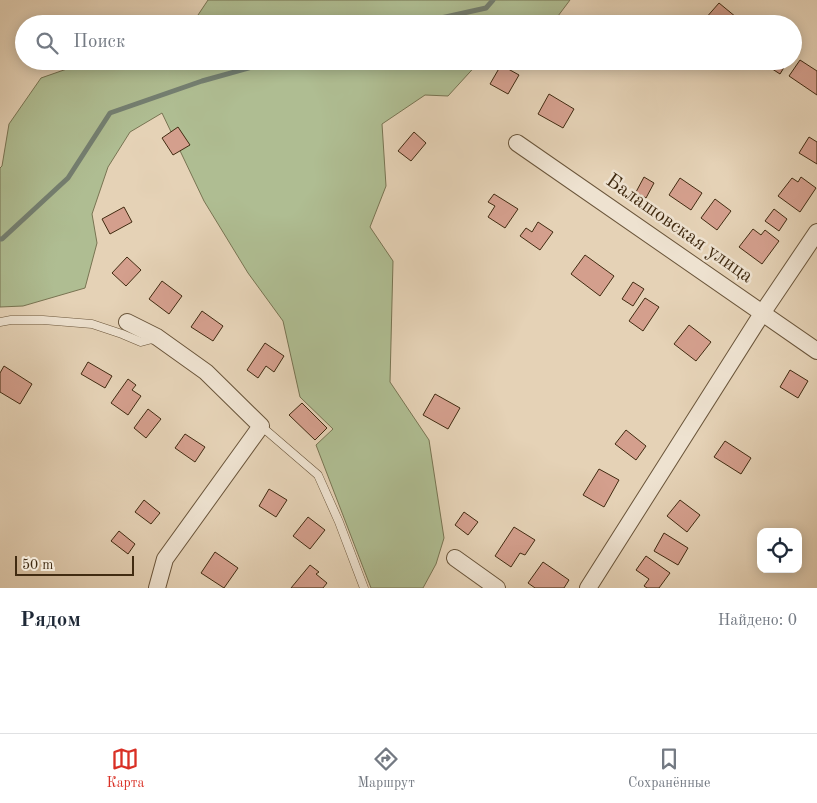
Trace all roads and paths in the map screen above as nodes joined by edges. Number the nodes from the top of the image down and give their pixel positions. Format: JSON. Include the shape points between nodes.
{"nodes":[{"id":1,"x":517,"y":143,"type":"dead end"},
{"id":2,"x":817,"y":232,"type":"edge"},
{"id":3,"x":763,"y":312,"type":"junction"},
{"id":4,"x":0,"y":322,"type":"edge"},
{"id":5,"x":127,"y":322,"type":"dead end"},
{"id":6,"x":157,"y":338,"type":"junction"},
{"id":7,"x":817,"y":351,"type":"edge"},
{"id":8,"x":261,"y":426,"type":"junction"},
{"id":9,"x":455,"y":558,"type":"dead end"},
{"id":10,"x":157,"y":588,"type":"edge"},
{"id":11,"x":364,"y":588,"type":"edge"},
{"id":12,"x":497,"y":588,"type":"edge"},
{"id":13,"x":588,"y":588,"type":"edge"}],
"edges":[{"from":1,"to":3,"type":"street","name":"Балашовская улица"},
{"from":2,"to":3,"type":"street"},
{"from":3,"to":7,"type":"street","name":"Балашовская улица"},
{"from":3,"to":13,"type":"street"},
{"from":4,"to":6,"type":"lane","via":[[42,320],[92,324],[141,342]]},
{"from":5,"to":6,"type":"street"},
{"from":6,"to":8,"type":"street","via":[[206,372]]},
{"from":8,"to":10,"type":"street","via":[[165,559]]},
{"from":8,"to":11,"type":"lane","via":[[318,475]]},
{"from":9,"to":12,"type":"street"}]}
